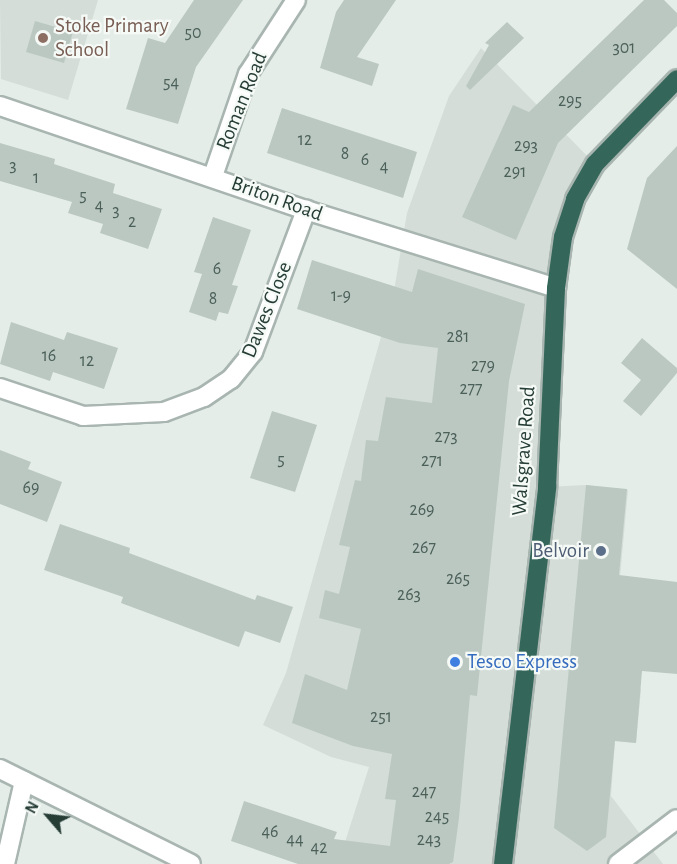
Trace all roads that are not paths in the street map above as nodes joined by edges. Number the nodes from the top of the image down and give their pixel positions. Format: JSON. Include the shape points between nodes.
{"nodes":[{"id":1,"x":296,"y":0,"type":"edge"},
{"id":2,"x":677,"y":79,"type":"edge"},
{"id":3,"x":0,"y":106,"type":"edge"},
{"id":4,"x":213,"y":176,"type":"junction"},
{"id":5,"x":306,"y":210,"type":"junction"},
{"id":6,"x":556,"y":288,"type":"junction"},
{"id":7,"x":0,"y":388,"type":"edge"},
{"id":8,"x":0,"y":769,"type":"edge"},
{"id":9,"x":24,"y":781,"type":"junction"},
{"id":10,"x":677,"y":819,"type":"edge"},
{"id":11,"x":5,"y":864,"type":"edge"},
{"id":12,"x":191,"y":864,"type":"edge"},
{"id":13,"x":503,"y":864,"type":"edge"},
{"id":14,"x":618,"y":864,"type":"edge"}],
"edges":[{"from":1,"to":4,"type":"street","name":"Roman Road","via":[[248,74]]},
{"from":2,"to":6,"type":"highway","name":"Walsgrave Road","via":[[588,173],[567,221]]},
{"from":3,"to":4,"type":"street","name":"Briton Road"},
{"from":4,"to":5,"type":"street","name":"Briton Road"},
{"from":5,"to":6,"type":"street","name":"Briton Road"},
{"from":5,"to":7,"type":"street","name":"Dawes Close","via":[[253,352],[231,379],[204,397],[164,412],[92,417],[67,413]]},
{"from":6,"to":13,"type":"highway","name":"Walsgrave Road","via":[[547,487]]},
{"from":8,"to":9,"type":"street"},
{"from":9,"to":11,"type":"street"},
{"from":9,"to":12,"type":"street"},
{"from":10,"to":14,"type":"street"}]}
